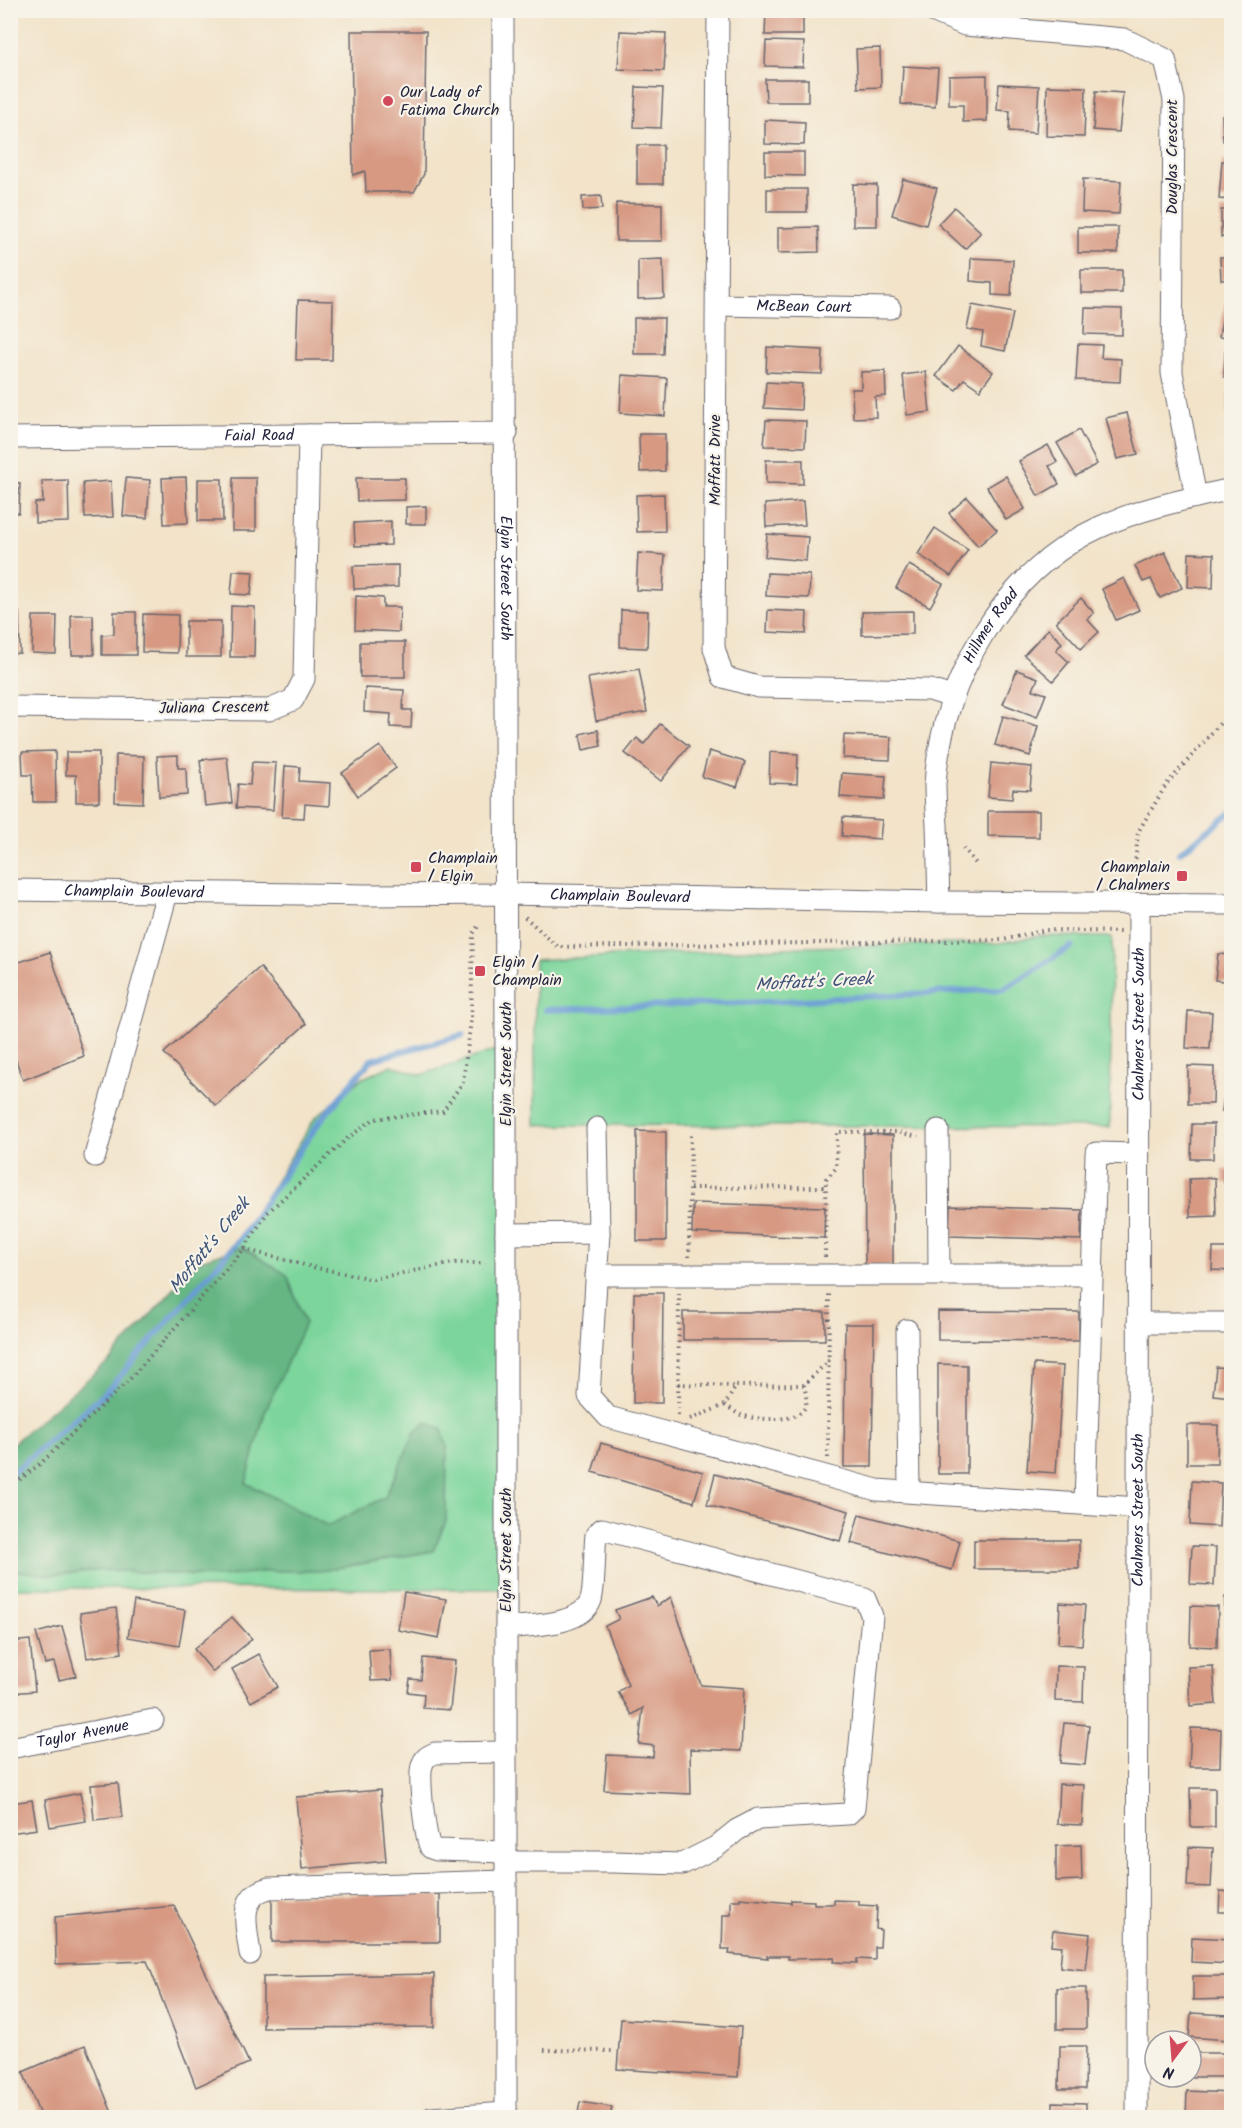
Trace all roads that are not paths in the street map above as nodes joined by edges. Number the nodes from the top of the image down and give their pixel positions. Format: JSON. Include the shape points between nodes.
{"nodes":[{"id":1,"x":503,"y":10,"type":"edge"},
{"id":2,"x":718,"y":10,"type":"edge"},
{"id":3,"x":930,"y":10,"type":"edge"},
{"id":4,"x":717,"y":305,"type":"junction"},
{"id":5,"x":890,"y":308,"type":"dead end"},
{"id":6,"x":507,"y":434,"type":"junction"},
{"id":7,"x":309,"y":435,"type":"junction"},
{"id":8,"x":10,"y":438,"type":"edge"},
{"id":9,"x":1232,"y":489,"type":"edge"},
{"id":10,"x":1197,"y":497,"type":"junction"},
{"id":11,"x":952,"y":697,"type":"junction"},
{"id":12,"x":10,"y":707,"type":"edge"},
{"id":13,"x":10,"y":890,"type":"edge"},
{"id":14,"x":167,"y":893,"type":"junction"},
{"id":15,"x":505,"y":894,"type":"junction"},
{"id":16,"x":939,"y":902,"type":"junction"},
{"id":17,"x":1232,"y":904,"type":"edge"},
{"id":18,"x":1139,"y":905,"type":"junction"},
{"id":19,"x":597,"y":1128,"type":"dead end"},
{"id":20,"x":938,"y":1130,"type":"dead end"},
{"id":21,"x":1138,"y":1154,"type":"junction"},
{"id":22,"x":95,"y":1156,"type":"dead end"},
{"id":23,"x":598,"y":1233,"type":"junction"},
{"id":24,"x":506,"y":1234,"type":"junction"},
{"id":25,"x":596,"y":1275,"type":"junction"},
{"id":26,"x":939,"y":1275,"type":"junction"},
{"id":27,"x":1091,"y":1275,"type":"junction"},
{"id":28,"x":1138,"y":1323,"type":"junction"},
{"id":29,"x":1232,"y":1323,"type":"edge"},
{"id":30,"x":907,"y":1330,"type":"dead end"},
{"id":31,"x":909,"y":1491,"type":"junction"},
{"id":32,"x":1085,"y":1504,"type":"junction"},
{"id":33,"x":1138,"y":1508,"type":"junction"},
{"id":34,"x":506,"y":1628,"type":"junction"},
{"id":35,"x":153,"y":1720,"type":"dead end"},
{"id":36,"x":10,"y":1748,"type":"edge"},
{"id":37,"x":506,"y":1752,"type":"junction"},
{"id":38,"x":506,"y":1865,"type":"junction"},
{"id":39,"x":250,"y":1954,"type":"dead end"},
{"id":40,"x":506,"y":2115,"type":"edge"},
{"id":41,"x":431,"y":2118,"type":"edge"},
{"id":42,"x":1137,"y":2118,"type":"edge"}],
"edges":[{"from":1,"to":6,"type":"street","name":"Elgin Street South"},
{"from":2,"to":4,"type":"street","name":"Moffatt Drive"},
{"from":3,"to":10,"type":"street","name":"Douglas Crescent","via":[[965,25],[1124,39],[1165,59],[1174,99],[1172,373]]},
{"from":4,"to":5,"type":"street","name":"McBean Court"},
{"from":4,"to":11,"type":"street","name":"Moffatt Drive","via":[[714,648],[723,677],[758,687],[930,690]]},
{"from":6,"to":7,"type":"street","name":"Faial Road"},
{"from":6,"to":15,"type":"street","name":"Elgin Street South"},
{"from":7,"to":8,"type":"street","name":"Faial Road"},
{"from":7,"to":12,"type":"street","name":"Juliana Crescent","via":[[304,679],[293,700],[269,710]]},
{"from":9,"to":10,"type":"street","name":"Hillmer Road"},
{"from":10,"to":11,"type":"street","name":"Hillmer Road","via":[[1138,512],[1098,528],[1033,571],[1010,595],[979,641]]},
{"from":11,"to":16,"type":"street","name":"Hillmer Road","via":[[935,784]]},
{"from":13,"to":14,"type":"street","name":"Champlain Boulevard"},
{"from":14,"to":15,"type":"street","name":"Champlain Boulevard"},
{"from":14,"to":22,"type":"street"},
{"from":15,"to":16,"type":"street","name":"Champlain Boulevard"},
{"from":15,"to":24,"type":"street","name":"Elgin Street South"},
{"from":16,"to":18,"type":"street","name":"Champlain Boulevard"},
{"from":17,"to":18,"type":"street","name":"Champlain Boulevard"},
{"from":18,"to":21,"type":"street","name":"Chalmers Street South"},
{"from":19,"to":23,"type":"street"},
{"from":20,"to":26,"type":"street"},
{"from":21,"to":27,"type":"street","via":[[1096,1153]]},
{"from":21,"to":28,"type":"street","name":"Chalmers Street South"},
{"from":23,"to":24,"type":"street"},
{"from":23,"to":25,"type":"street"},
{"from":24,"to":34,"type":"street","name":"Elgin Street South"},
{"from":25,"to":26,"type":"street"},
{"from":25,"to":31,"type":"street","via":[[589,1396],[608,1418],[678,1430],[877,1490]]},
{"from":26,"to":27,"type":"street"},
{"from":27,"to":32,"type":"street"},
{"from":28,"to":29,"type":"street"},
{"from":28,"to":33,"type":"street","name":"Chalmers Street South"},
{"from":30,"to":31,"type":"street"},
{"from":31,"to":32,"type":"street"},
{"from":32,"to":33,"type":"street"},
{"from":33,"to":42,"type":"street","name":"Chalmers Street South"},
{"from":34,"to":37,"type":"street","name":"Elgin Street South"},
{"from":34,"to":38,"type":"street","via":[[572,1619],[585,1610],[591,1599],[596,1535],[602,1528],[865,1599],[872,1616],[854,1808],[848,1814],[758,1819],[682,1864]]},
{"from":35,"to":36,"type":"street","name":"Taylor Avenue"},
{"from":37,"to":38,"type":"street","name":"Elgin Street South"},
{"from":37,"to":38,"type":"street","via":[[435,1754],[427,1757],[421,1768],[430,1848]]},
{"from":38,"to":39,"type":"street","via":[[258,1891],[250,1898],[246,1910]]},
{"from":38,"to":40,"type":"street","name":"Elgin Street South"},
{"from":40,"to":41,"type":"street"}]}
